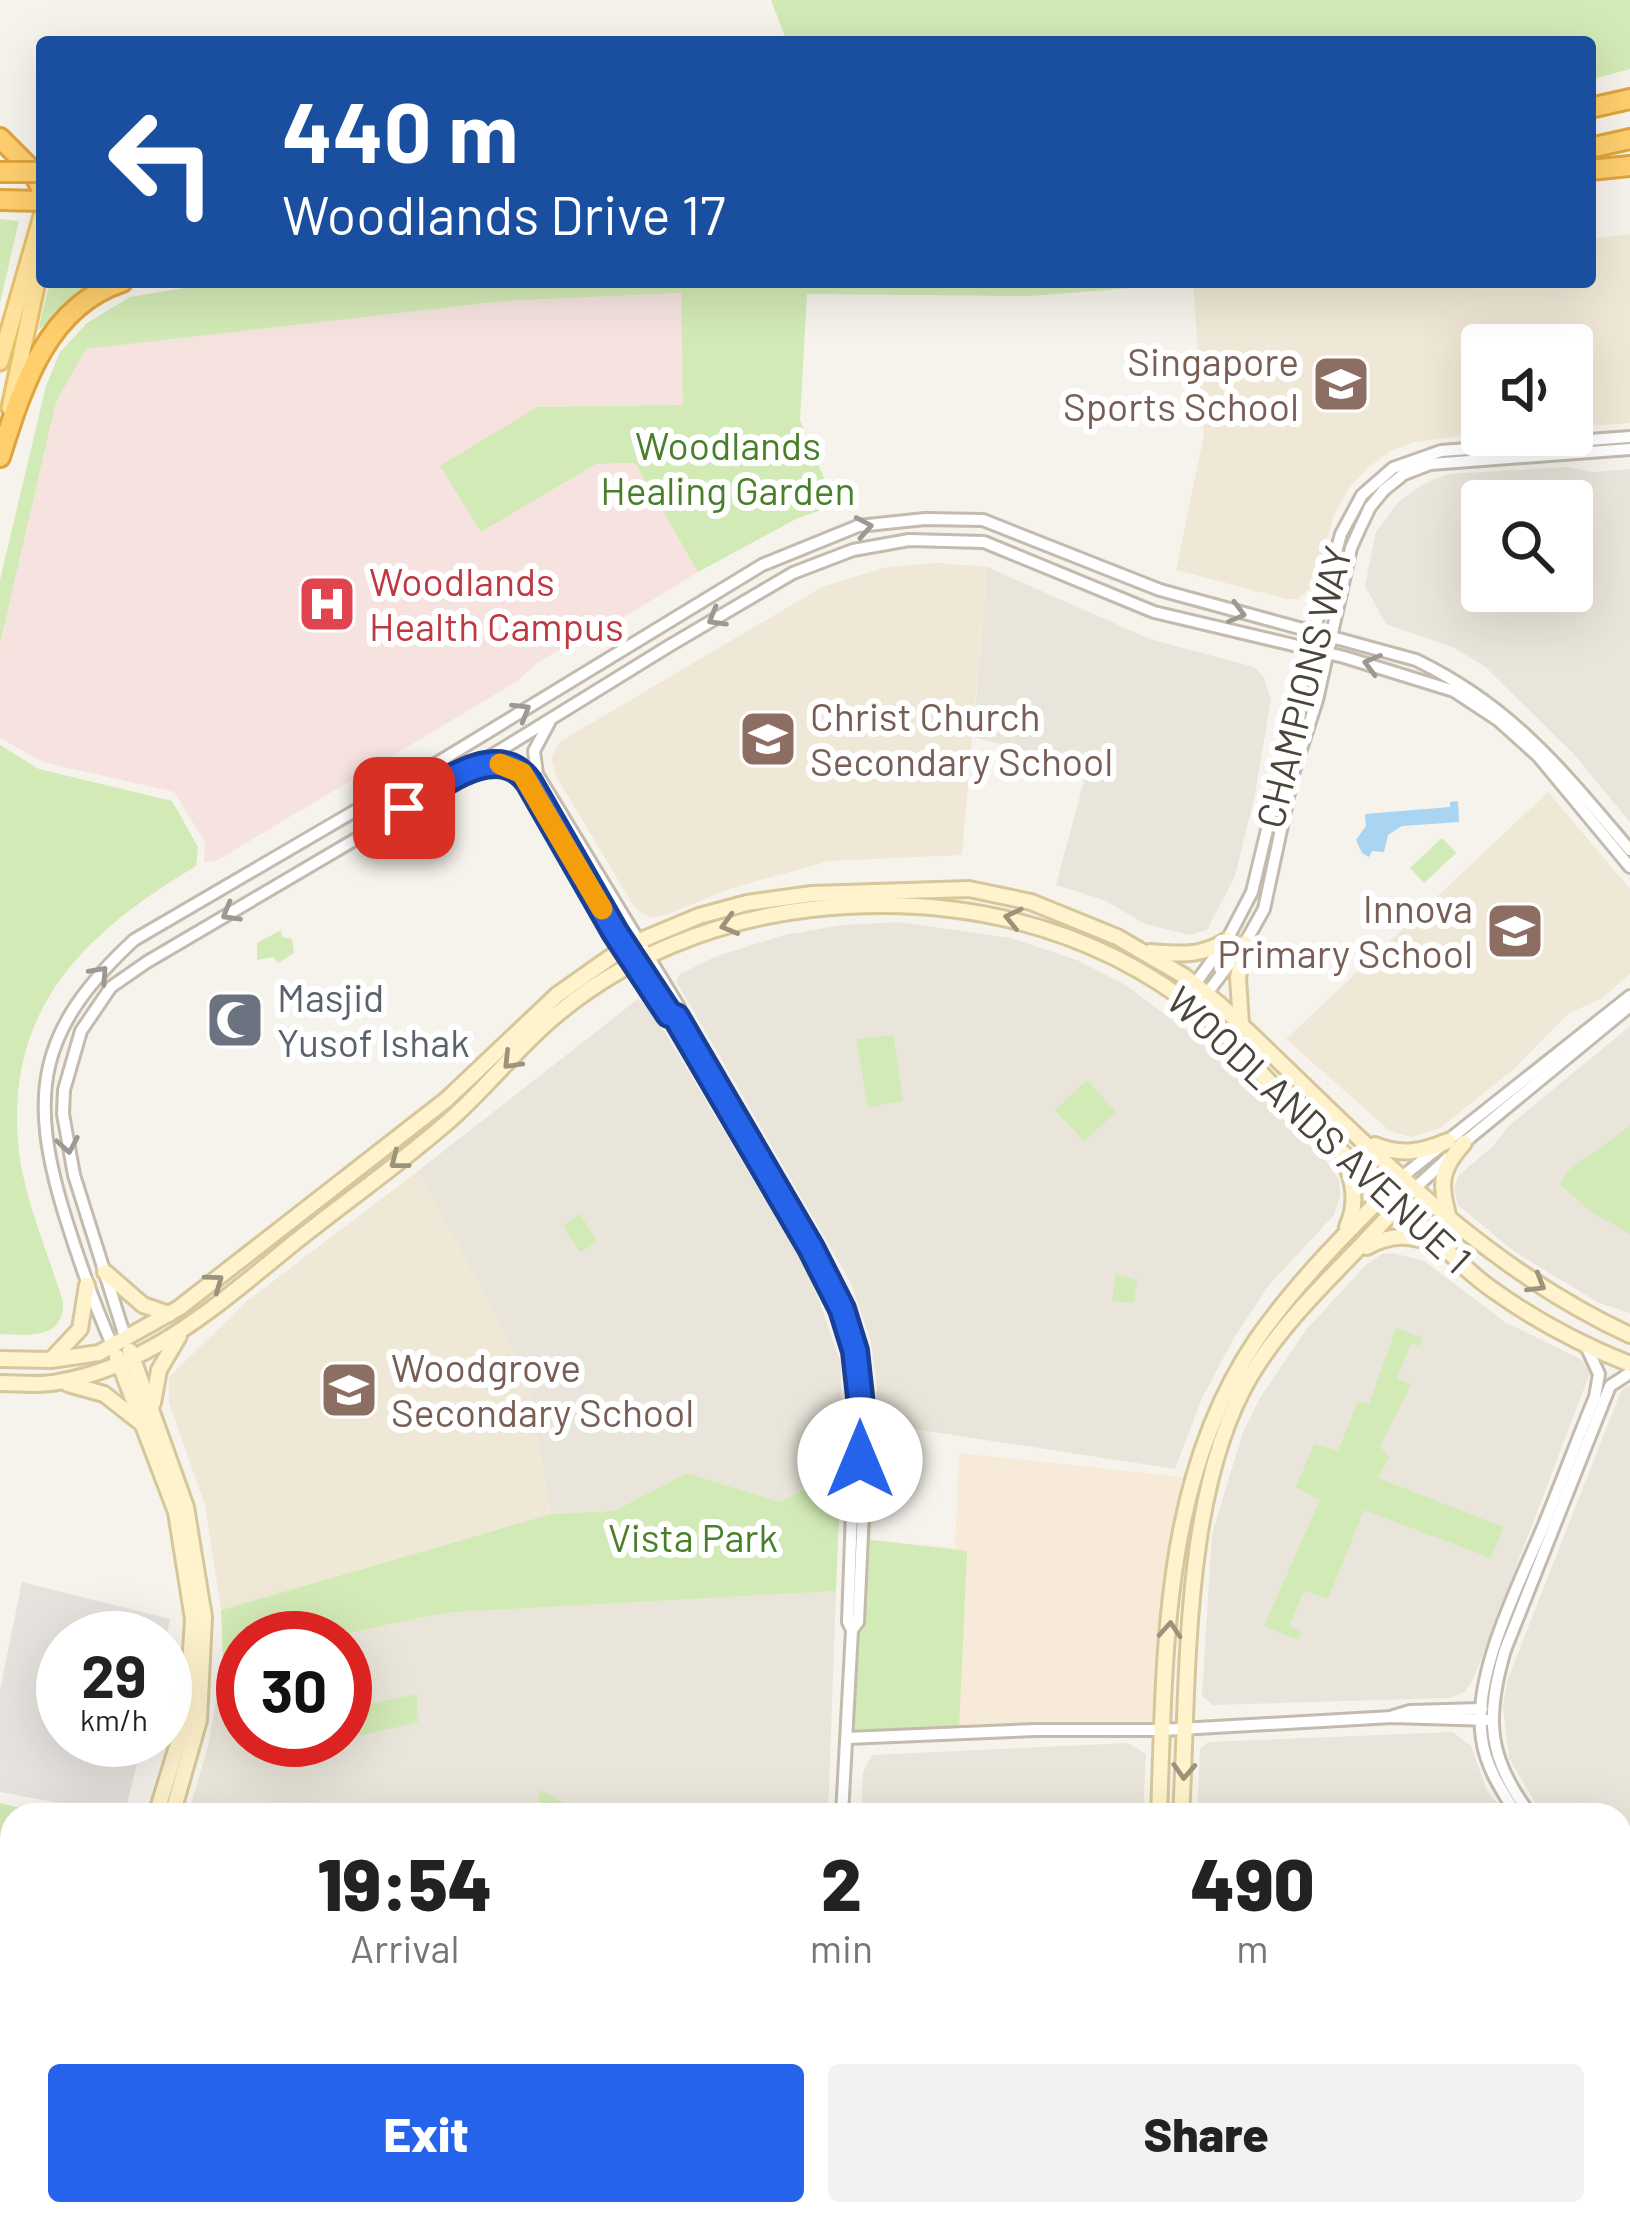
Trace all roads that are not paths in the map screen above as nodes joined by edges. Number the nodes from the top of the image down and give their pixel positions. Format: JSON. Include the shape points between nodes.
{"nodes":[{"id":1,"x":1630,"y":99,"type":"edge"},
{"id":2,"x":1596,"y":107,"type":"edge"},
{"id":3,"x":0,"y":138,"type":"edge"},
{"id":4,"x":1630,"y":140,"type":"edge"},
{"id":5,"x":1596,"y":147,"type":"edge"},
{"id":6,"x":1630,"y":166,"type":"edge"},
{"id":7,"x":1596,"y":169,"type":"edge"},
{"id":8,"x":0,"y":172,"type":"edge"},
{"id":9,"x":36,"y":172,"type":"edge"},
{"id":10,"x":36,"y":178,"type":"edge"},
{"id":11,"x":0,"y":200,"type":"edge"},
{"id":12,"x":36,"y":200,"type":"edge"},
{"id":13,"x":36,"y":237,"type":"edge"},
{"id":14,"x":36,"y":286,"type":"edge"},
{"id":15,"x":110,"y":288,"type":"edge"},
{"id":16,"x":0,"y":362,"type":"edge"},
{"id":17,"x":1630,"y":437,"type":"edge"},
{"id":18,"x":1630,"y":448,"type":"edge"},
{"id":19,"x":0,"y":455,"type":"edge"},
{"id":20,"x":1315,"y":633,"type":"junction"},
{"id":21,"x":1331,"y":637,"type":"junction"},
{"id":22,"x":1312,"y":650,"type":"junction"},
{"id":23,"x":1328,"y":653,"type":"junction"},
{"id":24,"x":556,"y":714,"type":"junction"},
{"id":25,"x":463,"y":772,"type":"junction"},
{"id":26,"x":1630,"y":850,"type":"edge"},
{"id":27,"x":1630,"y":867,"type":"edge"},
{"id":28,"x":1227,"y":940,"type":"junction"},
{"id":29,"x":1245,"y":943,"type":"junction"},
{"id":30,"x":631,"y":944,"type":"junction"},
{"id":31,"x":1145,"y":952,"type":"junction"},
{"id":32,"x":642,"y":961,"type":"junction"},
{"id":33,"x":1195,"y":984,"type":"junction"},
{"id":34,"x":1208,"y":995,"type":"junction"},
{"id":35,"x":1630,"y":996,"type":"edge"},
{"id":36,"x":1190,"y":1004,"type":"junction"},
{"id":37,"x":1630,"y":1006,"type":"edge"},
{"id":38,"x":1241,"y":1024,"type":"junction"},
{"id":39,"x":1312,"y":1094,"type":"junction"},
{"id":40,"x":1310,"y":1120,"type":"junction"},
{"id":41,"x":1364,"y":1141,"type":"junction"},
{"id":42,"x":1456,"y":1142,"type":"junction"},
{"id":43,"x":1338,"y":1147,"type":"junction"},
{"id":44,"x":1403,"y":1176,"type":"junction"},
{"id":45,"x":1415,"y":1188,"type":"junction"},
{"id":46,"x":1386,"y":1193,"type":"junction"},
{"id":47,"x":346,"y":1202,"type":"junction"},
{"id":48,"x":1398,"y":1204,"type":"junction"},
{"id":49,"x":298,"y":1217,"type":"junction"},
{"id":50,"x":1450,"y":1223,"type":"junction"},
{"id":51,"x":1340,"y":1241,"type":"junction"},
{"id":52,"x":1448,"y":1250,"type":"junction"},
{"id":53,"x":1344,"y":1264,"type":"junction"},
{"id":54,"x":105,"y":1272,"type":"junction"},
{"id":55,"x":87,"y":1286,"type":"junction"},
{"id":56,"x":169,"y":1314,"type":"junction"},
{"id":57,"x":182,"y":1332,"type":"junction"},
{"id":58,"x":1630,"y":1335,"type":"edge"},
{"id":59,"x":120,"y":1344,"type":"junction"},
{"id":60,"x":1585,"y":1344,"type":"junction"},
{"id":61,"x":0,"y":1359,"type":"edge"},
{"id":62,"x":51,"y":1360,"type":"junction"},
{"id":63,"x":126,"y":1361,"type":"junction"},
{"id":64,"x":1630,"y":1368,"type":"edge"},
{"id":65,"x":0,"y":1383,"type":"edge"},
{"id":66,"x":56,"y":1383,"type":"junction"},
{"id":67,"x":147,"y":1421,"type":"junction"},
{"id":68,"x":1486,"y":1714,"type":"junction"},
{"id":69,"x":1186,"y":1726,"type":"junction"},
{"id":70,"x":1162,"y":1730,"type":"junction"},
{"id":71,"x":847,"y":1738,"type":"junction"},
{"id":72,"x":160,"y":1803,"type":"edge"},
{"id":73,"x":175,"y":1803,"type":"edge"},
{"id":74,"x":843,"y":1803,"type":"edge"},
{"id":75,"x":1159,"y":1803,"type":"edge"},
{"id":76,"x":1182,"y":1803,"type":"edge"},
{"id":77,"x":1509,"y":1803,"type":"edge"},
{"id":78,"x":1523,"y":1803,"type":"edge"}],
"edges":[{"from":1,"to":2,"type":"highway"},
{"from":3,"to":10,"type":"highway"},
{"from":4,"to":5,"type":"highway"},
{"from":6,"to":7,"type":"highway"},
{"from":8,"to":9,"type":"highway","bridge":true},
{"from":11,"to":12,"type":"highway"},
{"from":13,"to":16,"type":"main road"},
{"from":14,"to":19,"type":"main road"},
{"from":15,"to":19,"type":"highway","via":[[56,327],[24,382]]},
{"from":17,"to":20,"type":"street","name":"CHAMPIONS WAY","via":[[1441,451],[1393,468],[1346,521]]},
{"from":18,"to":21,"type":"street","name":"CHAMPIONS WAY","via":[[1450,460],[1404,474],[1360,528]]},
{"from":20,"to":21,"type":"street"},
{"from":20,"to":22,"type":"street","name":"CHAMPIONS WAY"},
{"from":55,"to":20,"type":"street","one_way":true,"via":[[47,1154],[43,1091],[58,1036],[100,971],[134,940],[762,565],[858,526],[983,520],[1160,590]]},
{"from":21,"to":23,"type":"street","name":"CHAMPIONS WAY"},
{"from":21,"to":26,"type":"street","via":[[1416,660],[1507,714]]},
{"from":22,"to":23,"type":"street"},
{"from":22,"to":24,"type":"street","one_way":true,"via":[[1154,612],[984,542],[909,540],[793,573]]},
{"from":22,"to":28,"type":"street","name":"CHAMPIONS WAY","via":[[1252,892]]},
{"from":27,"to":23,"type":"street","one_way":true,"via":[[1498,720],[1424,679]]},
{"from":23,"to":29,"type":"street","name":"CHAMPIONS WAY","via":[[1268,895]]},
{"from":24,"to":25,"type":"street"},
{"from":24,"to":30,"type":"street","via":[[534,751],[537,774]]},
{"from":25,"to":30,"type":"street","via":[[491,763],[522,773]]},
{"from":25,"to":54,"type":"street","one_way":true,"via":[[111,987],[81,1031],[63,1114]]},
{"from":28,"to":31,"type":"street","via":[[1193,955]]},
{"from":28,"to":33,"type":"street","name":"CHAMPIONS WAY"},
{"from":29,"to":34,"type":"street","name":"CHAMPIONS WAY"},
{"from":29,"to":38,"type":"street"},
{"from":30,"to":31,"type":"street","name":"WOODLANDS AVENUE 1","via":[[747,902],[969,890],[1031,902]]},
{"from":30,"to":32,"type":"street"},
{"from":30,"to":49,"type":"street","name":"WOODLANDS AVENUE 1","via":[[556,995],[446,1100]]},
{"from":31,"to":33,"type":"street","name":"WOODLANDS AVENUE 1"},
{"from":36,"to":32,"type":"street","name":"WOODLANDS AVENUE 1","one_way":true,"via":[[1070,937],[977,910],[814,909],[721,927]]},
{"from":32,"to":47,"type":"street","name":"WOODLANDS AVENUE 1","one_way":true,"via":[[547,1023],[450,1120]]},
{"from":32,"to":71,"type":"street","via":[[811,1248],[855,1351],[863,1512]]},
{"from":33,"to":34,"type":"street","name":"WOODLANDS AVENUE 1"},
{"from":33,"to":36,"type":"street","name":"CHAMPIONS WAY"},
{"from":34,"to":36,"type":"street","name":"CHAMPIONS WAY"},
{"from":34,"to":38,"type":"street","name":"WOODLANDS AVENUE 1"},
{"from":35,"to":42,"type":"street"},
{"from":36,"to":40,"type":"street","name":"WOODLANDS AVENUE 1"},
{"from":37,"to":42,"type":"street"},
{"from":38,"to":39,"type":"street","name":"WOODLANDS AVENUE 1"},
{"from":39,"to":40,"type":"street"},
{"from":39,"to":41,"type":"street","name":"WOODLANDS AVENUE 1"},
{"from":40,"to":43,"type":"street","name":"WOODLANDS AVENUE 1"},
{"from":41,"to":42,"type":"street","via":[[1393,1152]]},
{"from":41,"to":44,"type":"street","name":"WOODLANDS AVENUE 1"},
{"from":42,"to":44,"type":"street"},
{"from":42,"to":45,"type":"street"},
{"from":42,"to":50,"type":"street","via":[[1441,1176]]},
{"from":43,"to":46,"type":"street","name":"WOODLANDS AVENUE 1"},
{"from":43,"to":51,"type":"street","via":[[1354,1194]]},
{"from":44,"to":45,"type":"street","name":"WOODLANDS AVENUE 1"},
{"from":44,"to":46,"type":"street"},
{"from":45,"to":48,"type":"street"},
{"from":45,"to":50,"type":"street","name":"WOODLANDS AVENUE 1"},
{"from":46,"to":48,"type":"street","name":"WOODLANDS AVENUE 1"},
{"from":46,"to":51,"type":"street"},
{"from":47,"to":49,"type":"street"},
{"from":47,"to":57,"type":"street","name":"WOODLANDS AVENUE 1"},
{"from":48,"to":52,"type":"street","name":"WOODLANDS AVENUE 1"},
{"from":48,"to":53,"type":"street"},
{"from":56,"to":49,"type":"street","name":"WOODLANDS AVENUE 1","one_way":true},
{"from":50,"to":58,"type":"street","name":"WOODLANDS AVENUE 1","one_way":true},
{"from":70,"to":51,"type":"street","one_way":true,"via":[[1178,1530],[1210,1427],[1257,1340]]},
{"from":52,"to":53,"type":"street","via":[[1419,1238],[1385,1238]]},
{"from":52,"to":60,"type":"street","name":"WOODLANDS AVENUE 1","via":[[1490,1288]]},
{"from":53,"to":69,"type":"street","via":[[1252,1374],[1228,1423],[1197,1558]]},
{"from":54,"to":56,"type":"street","via":[[142,1305]]},
{"from":54,"to":59,"type":"street"},
{"from":55,"to":59,"type":"street"},
{"from":55,"to":62,"type":"street","via":[[80,1329]]},
{"from":56,"to":59,"type":"street","name":"WOODLANDS AVENUE 1"},
{"from":57,"to":63,"type":"street","name":"WOODLANDS AVENUE 1"},
{"from":57,"to":67,"type":"street","via":[[159,1370]]},
{"from":59,"to":62,"type":"street","name":"WOODLANDS AVENUE 1"},
{"from":59,"to":63,"type":"street"},
{"from":60,"to":64,"type":"street","name":"WOODLANDS AVENUE 1"},
{"from":60,"to":68,"type":"street","via":[[1598,1389],[1496,1648]]},
{"from":61,"to":62,"type":"street","name":"WOODLANDS AVENUE 1"},
{"from":63,"to":66,"type":"street","name":"WOODLANDS AVENUE 1"},
{"from":63,"to":67,"type":"street"},
{"from":64,"to":68,"type":"street","via":[[1610,1386]]},
{"from":65,"to":66,"type":"street","name":"WOODLANDS AVENUE 1"},
{"from":66,"to":67,"type":"street","via":[[104,1394]]},
{"from":67,"to":72,"type":"street","via":[[176,1512],[193,1619],[187,1714]]},
{"from":67,"to":73,"type":"street","via":[[186,1508],[204,1617],[199,1720]]},
{"from":68,"to":69,"type":"street","via":[[1410,1711]]},
{"from":68,"to":77,"type":"street","via":[[1491,1772]]},
{"from":68,"to":78,"type":"street","via":[[1499,1764]]},
{"from":69,"to":70,"type":"street"},
{"from":69,"to":76,"type":"street","one_way":true},
{"from":70,"to":71,"type":"street"},
{"from":70,"to":75,"type":"street"},
{"from":71,"to":74,"type":"street"}]}
